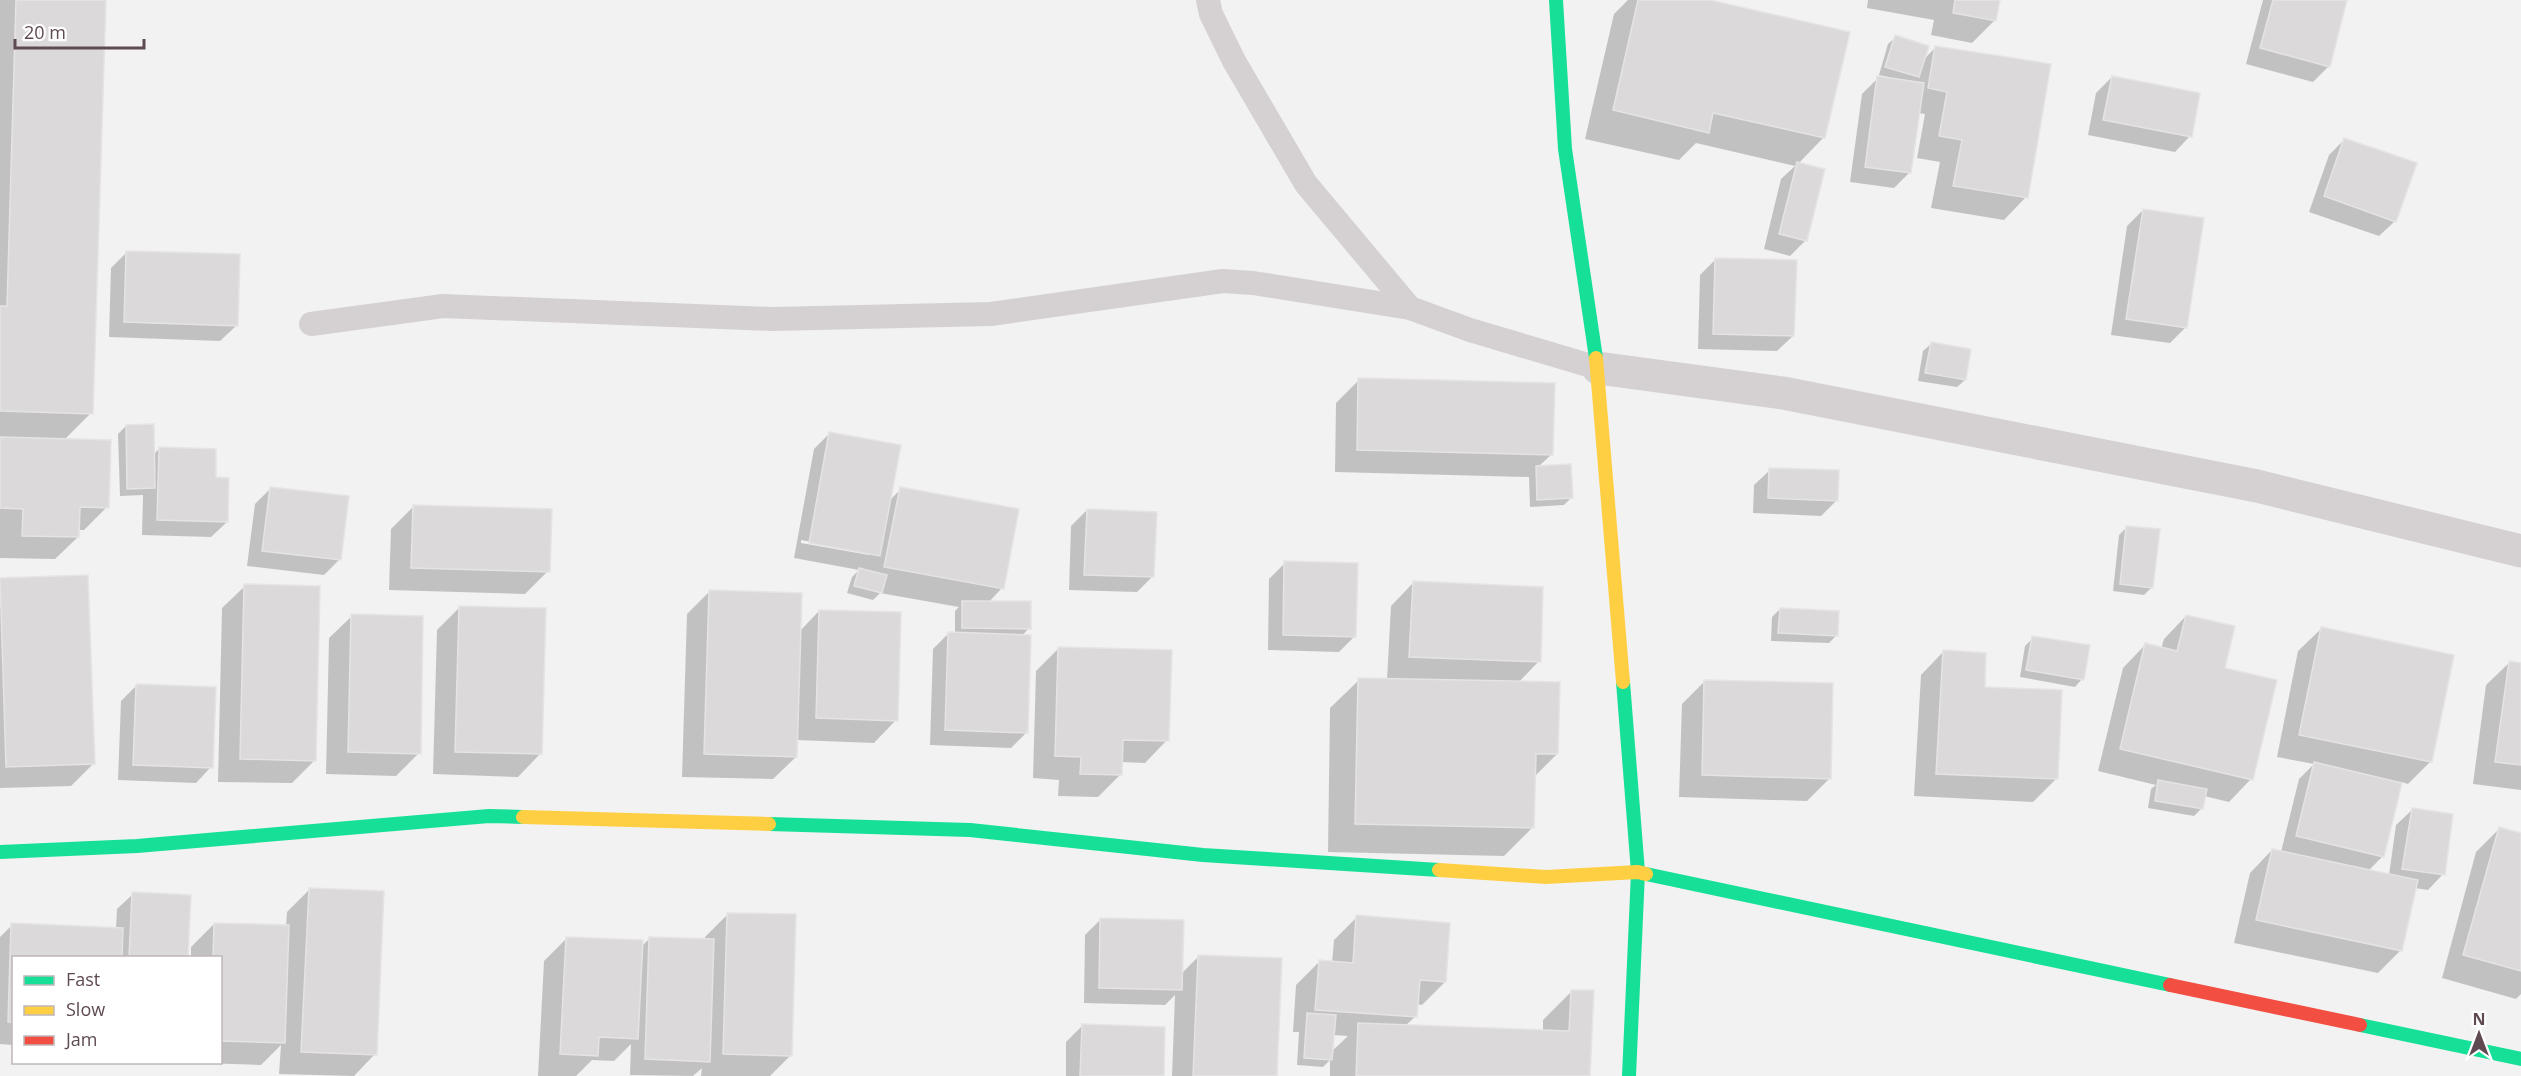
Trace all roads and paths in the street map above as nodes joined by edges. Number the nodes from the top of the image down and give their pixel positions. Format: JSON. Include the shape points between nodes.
{"nodes":[{"id":1,"x":1208,"y":0,"type":"edge"},
{"id":2,"x":1556,"y":0,"type":"edge"},
{"id":3,"x":1410,"y":308,"type":"junction"},
{"id":4,"x":311,"y":324,"type":"dead end"},
{"id":5,"x":1598,"y":368,"type":"junction"},
{"id":6,"x":2521,"y":551,"type":"edge"},
{"id":7,"x":0,"y":852,"type":"edge"},
{"id":8,"x":1638,"y":872,"type":"junction"},
{"id":9,"x":2521,"y":1059,"type":"edge"},
{"id":10,"x":1629,"y":1076,"type":"edge"}],
"edges":[{"from":1,"to":3,"type":"lane","via":[[1234,61],[1306,184]]},
{"from":2,"to":5,"type":"street","via":[[1565,149]]},
{"from":3,"to":4,"type":"lane","via":[[1223,281],[991,314],[772,319],[443,306]]},
{"from":3,"to":5,"type":"lane"},
{"from":5,"to":6,"type":"street","via":[[1783,393],[2257,486]]},
{"from":5,"to":8,"type":"street"},
{"from":7,"to":8,"type":"street","via":[[137,846],[489,816],[970,830],[1203,855],[1546,877]]},
{"from":8,"to":9,"type":"street"},
{"from":8,"to":10,"type":"street"}]}
